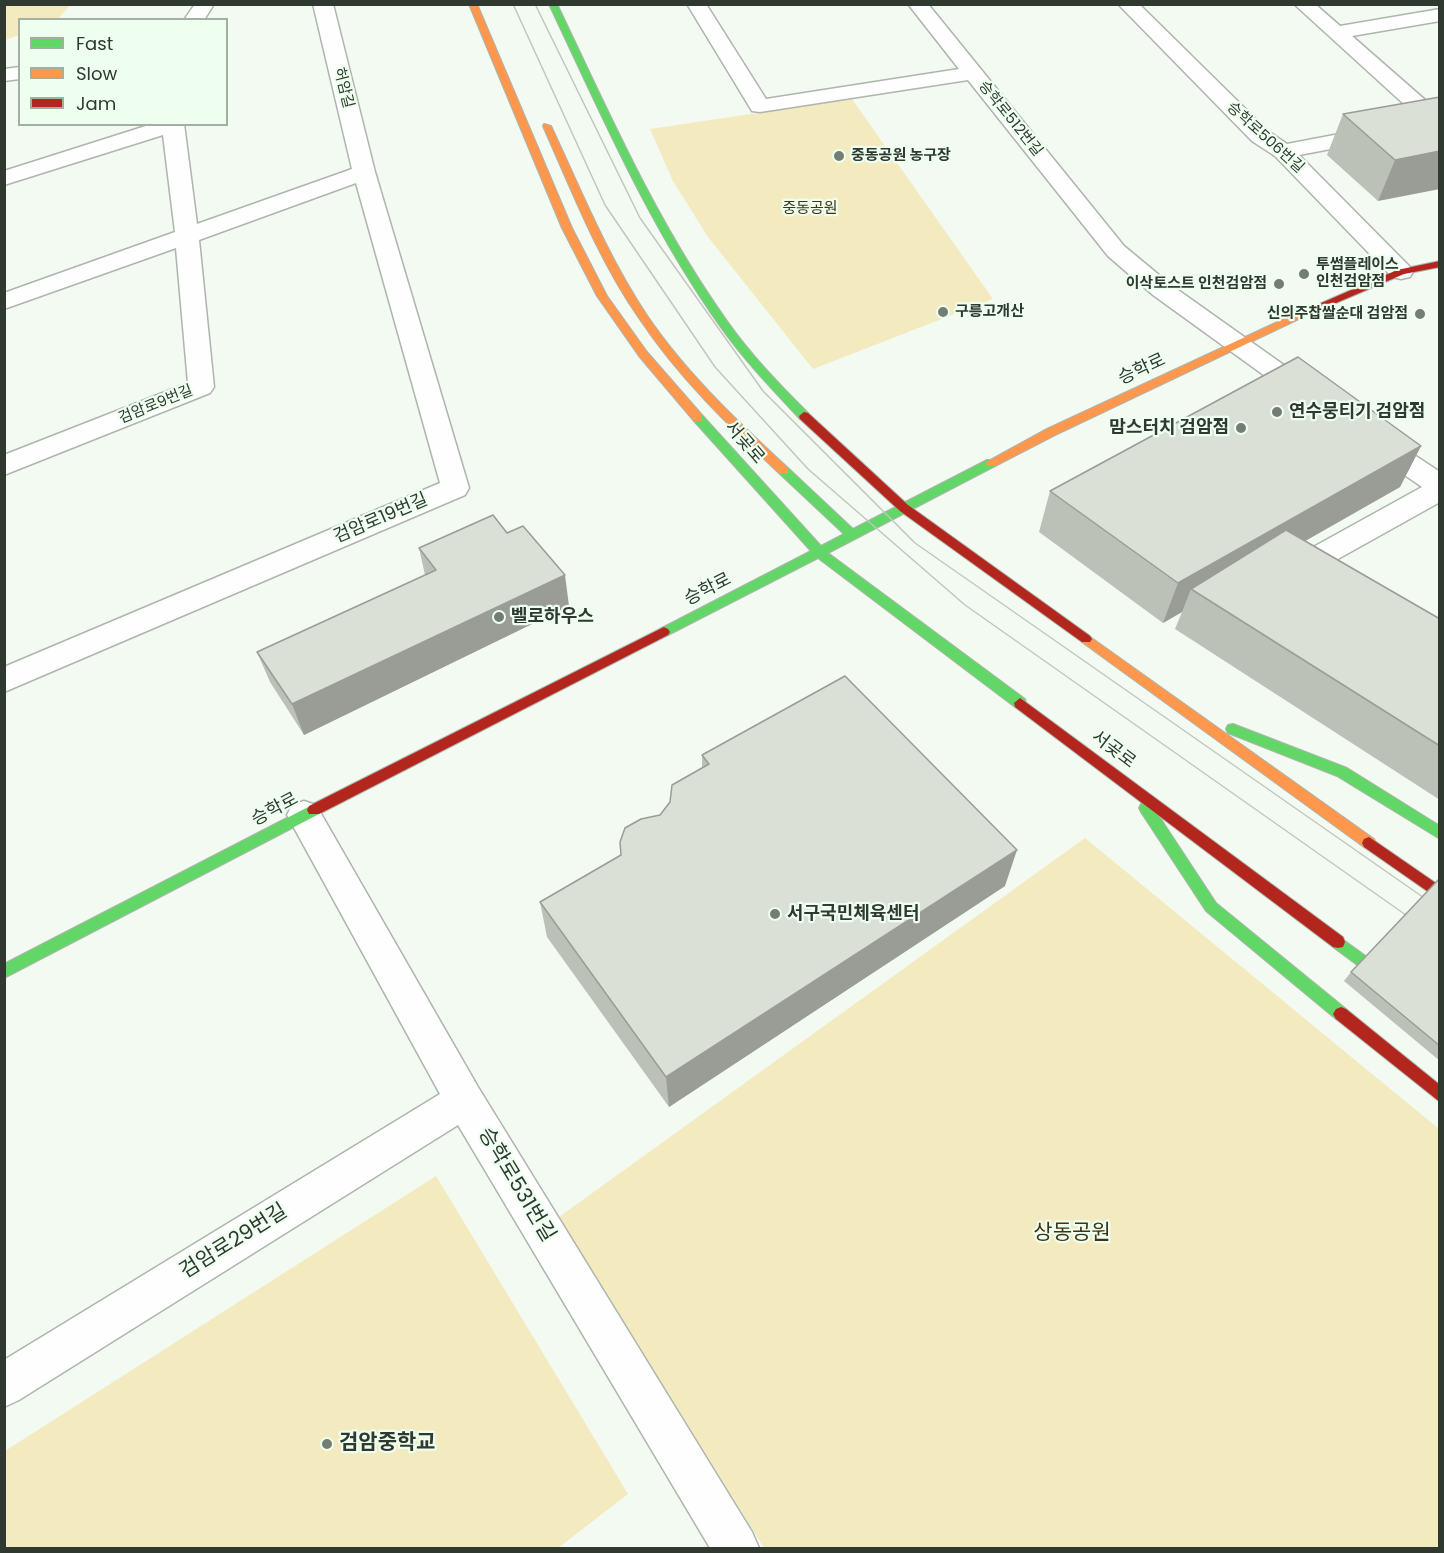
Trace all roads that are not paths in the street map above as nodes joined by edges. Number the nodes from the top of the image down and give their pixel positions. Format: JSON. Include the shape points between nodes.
{"nodes":[{"id":1,"x":205,"y":4,"type":"edge"},
{"id":2,"x":323,"y":4,"type":"edge"},
{"id":3,"x":473,"y":4,"type":"edge"},
{"id":4,"x":553,"y":4,"type":"edge"},
{"id":5,"x":696,"y":4,"type":"edge"},
{"id":6,"x":917,"y":4,"type":"edge"},
{"id":7,"x":1127,"y":4,"type":"edge"},
{"id":8,"x":1303,"y":4,"type":"edge"},
{"id":9,"x":1440,"y":15,"type":"edge"},
{"id":10,"x":195,"y":18,"type":"edge"},
{"id":11,"x":1336,"y":33,"type":"junction"},
{"id":12,"x":973,"y":73,"type":"junction"},
{"id":13,"x":541,"y":114,"type":"dead end"},
{"id":14,"x":1438,"y":122,"type":"edge"},
{"id":15,"x":170,"y":126,"type":"edge"},
{"id":16,"x":173,"y":126,"type":"edge"},
{"id":17,"x":1415,"y":126,"type":"edge"},
{"id":18,"x":1393,"y":131,"type":"edge"},
{"id":19,"x":1283,"y":152,"type":"junction"},
{"id":20,"x":364,"y":172,"type":"junction"},
{"id":21,"x":4,"y":178,"type":"edge"},
{"id":22,"x":187,"y":236,"type":"junction"},
{"id":23,"x":1440,"y":264,"type":"edge"},
{"id":24,"x":1401,"y":272,"type":"junction"},
{"id":25,"x":4,"y":302,"type":"edge"},
{"id":26,"x":1236,"y":345,"type":"junction"},
{"id":27,"x":4,"y":466,"type":"edge"},
{"id":28,"x":1440,"y":488,"type":"edge"},
{"id":29,"x":904,"y":508,"type":"junction"},
{"id":30,"x":853,"y":536,"type":"junction"},
{"id":31,"x":820,"y":553,"type":"junction"},
{"id":32,"x":1328,"y":586,"type":"edge"},
{"id":33,"x":4,"y":680,"type":"edge"},
{"id":34,"x":1188,"y":711,"type":"junction"},
{"id":35,"x":1132,"y":786,"type":"junction"},
{"id":36,"x":304,"y":815,"type":"junction"},
{"id":37,"x":1440,"y":833,"type":"edge"},
{"id":38,"x":1440,"y":894,"type":"edge"},
{"id":39,"x":4,"y":972,"type":"edge"},
{"id":40,"x":1440,"y":1019,"type":"edge"},
{"id":41,"x":1440,"y":1095,"type":"edge"},
{"id":42,"x":464,"y":1100,"type":"junction"},
{"id":43,"x":4,"y":1385,"type":"edge"},
{"id":44,"x":736,"y":1548,"type":"edge"}],
"edges":[{"from":1,"to":10,"type":"street"},
{"from":2,"to":20,"type":"street","name":"허암길"},
{"from":3,"to":31,"type":"main road","name":"서곶로","via":[[567,228],[602,296],[643,354]]},
{"from":4,"to":29,"type":"main road","via":[[652,210],[715,313],[783,396]]},
{"from":5,"to":12,"type":"street","name":"승학로512번길","via":[[760,106]]},
{"from":6,"to":12,"type":"street"},
{"from":7,"to":19,"type":"street","name":"승학로506번길","via":[[1260,136]]},
{"from":8,"to":11,"type":"street"},
{"from":9,"to":11,"type":"street"},
{"from":11,"to":14,"type":"street"},
{"from":12,"to":26,"type":"street","name":"승학로512번길","via":[[1116,251]]},
{"from":13,"to":30,"type":"main road","name":"서곶로","via":[[607,253],[644,317],[693,380]]},
{"from":14,"to":17,"type":"street"},
{"from":15,"to":21,"type":"street"},
{"from":16,"to":22,"type":"street"},
{"from":18,"to":19,"type":"street"},
{"from":19,"to":24,"type":"street","name":"승학로506번길"},
{"from":20,"to":22,"type":"street"},
{"from":20,"to":33,"type":"street","name":"검암로19번길","via":[[455,488]]},
{"from":22,"to":25,"type":"street"},
{"from":22,"to":27,"type":"street","name":"검암로9번길","via":[[201,387]]},
{"from":23,"to":24,"type":"main road","name":"승학로"},
{"from":24,"to":26,"type":"main road","name":"승학로"},
{"from":26,"to":28,"type":"street","name":"승학로512번길"},
{"from":26,"to":29,"type":"main road","name":"승학로","via":[[1051,432]]},
{"from":28,"to":32,"type":"street","via":[[1298,568]]},
{"from":29,"to":30,"type":"main road","name":"승학로"},
{"from":29,"to":34,"type":"main road"},
{"from":30,"to":31,"type":"main road","name":"승학로"},
{"from":31,"to":35,"type":"main road","name":"서곶로"},
{"from":31,"to":36,"type":"main road","name":"승학로"},
{"from":34,"to":37,"type":"main road","via":[[1342,772]]},
{"from":34,"to":38,"type":"main road"},
{"from":35,"to":40,"type":"main road","name":"서곶로"},
{"from":35,"to":41,"type":"main road","name":"서곶로","via":[[1211,907]]},
{"from":36,"to":39,"type":"main road","name":"승학로"},
{"from":36,"to":42,"type":"street","name":"승학로531번길"},
{"from":42,"to":43,"type":"street","name":"검암로29번길"},
{"from":42,"to":44,"type":"street","name":"승학로531번길"}]}
